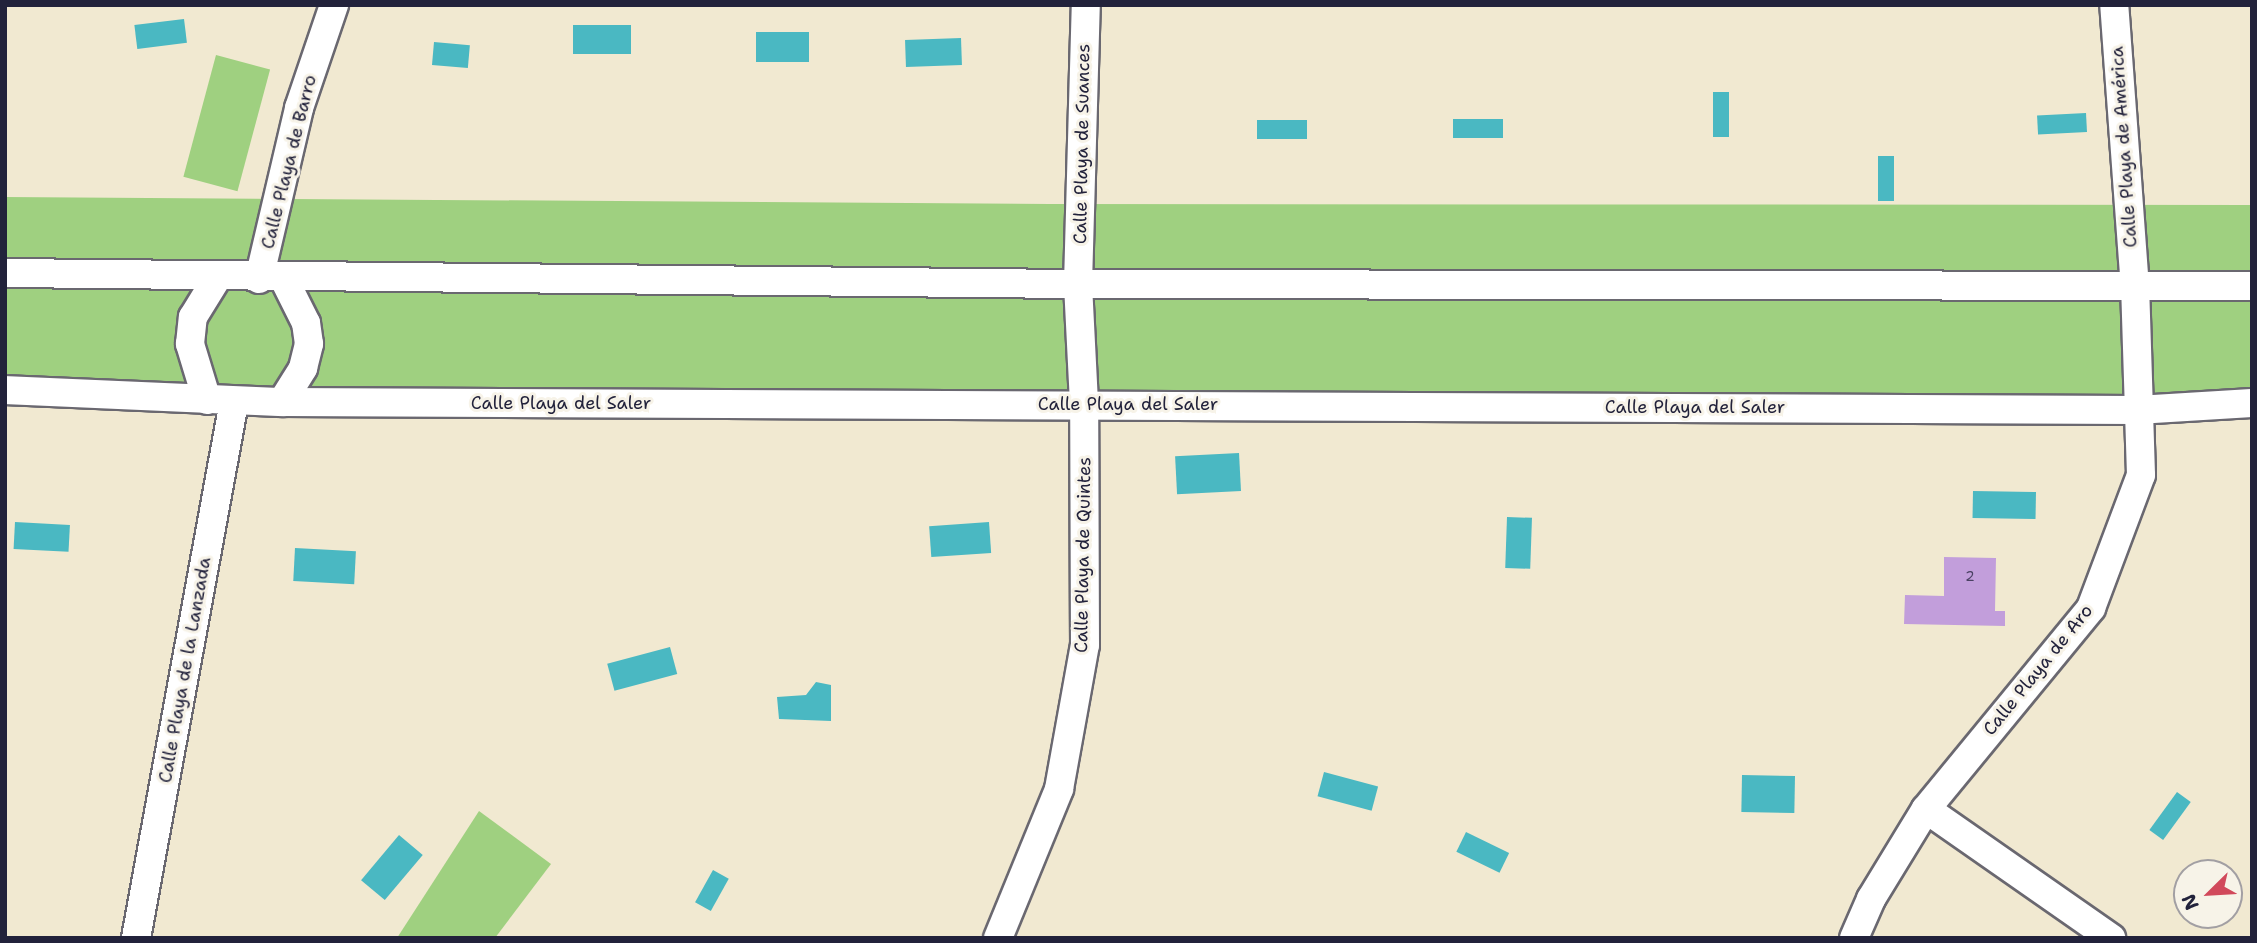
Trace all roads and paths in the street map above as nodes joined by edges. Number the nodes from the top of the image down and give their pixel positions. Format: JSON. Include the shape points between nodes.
{"nodes":[{"id":1,"x":334,"y":5,"type":"edge"},
{"id":2,"x":1086,"y":5,"type":"edge"},
{"id":3,"x":2114,"y":5,"type":"edge"},
{"id":4,"x":5,"y":273,"type":"edge"},
{"id":5,"x":217,"y":278,"type":"junction"},
{"id":6,"x":272,"y":279,"type":"junction"},
{"id":7,"x":1078,"y":284,"type":"junction"},
{"id":8,"x":2252,"y":286,"type":"edge"},
{"id":9,"x":2135,"y":288,"type":"junction"},
{"id":10,"x":5,"y":390,"type":"edge"},
{"id":11,"x":221,"y":401,"type":"junction"},
{"id":12,"x":282,"y":402,"type":"junction"},
{"id":13,"x":1084,"y":403,"type":"junction"},
{"id":14,"x":2252,"y":403,"type":"edge"},
{"id":15,"x":2137,"y":410,"type":"junction"},
{"id":16,"x":1926,"y":809,"type":"junction"},
{"id":17,"x":136,"y":938,"type":"edge"},
{"id":18,"x":998,"y":938,"type":"edge"},
{"id":19,"x":1854,"y":938,"type":"edge"},
{"id":20,"x":2111,"y":938,"type":"edge"}],
"edges":[{"from":1,"to":6,"type":"street","name":"Calle Playa de Barro","via":[[299,108]]},
{"from":2,"to":7,"type":"street","name":"Calle Playa de Suances"},
{"from":3,"to":9,"type":"street","name":"Calle Playa de América"},
{"from":4,"to":5,"type":"street"},
{"from":5,"to":6,"type":"street"},
{"from":5,"to":11,"type":"street","via":[[193,317],[190,344]]},
{"from":6,"to":7,"type":"street"},
{"from":6,"to":12,"type":"street","via":[[306,323],[309,344],[303,368]]},
{"from":7,"to":9,"type":"street"},
{"from":7,"to":13,"type":"street","name":"Calle Playa de Quintes"},
{"from":8,"to":9,"type":"street"},
{"from":9,"to":15,"type":"street","name":"Calle Playa de Aro"},
{"from":10,"to":11,"type":"street","name":"Calle Playa del Saler"},
{"from":11,"to":12,"type":"street","name":"Calle Playa del Saler"},
{"from":11,"to":17,"type":"street","name":"Calle Playa de la Lanzada"},
{"from":12,"to":13,"type":"street","name":"Calle Playa del Saler"},
{"from":13,"to":15,"type":"street","name":"Calle Playa del Saler"},
{"from":13,"to":18,"type":"street","name":"Calle Playa de Quintes","via":[[1085,645],[1059,789]]},
{"from":14,"to":15,"type":"street","name":"Calle Playa del Saler"},
{"from":15,"to":16,"type":"street","name":"Calle Playa de Aro","via":[[2141,475],[2091,608]]},
{"from":16,"to":19,"type":"street","name":"Calle Playa de Aro","via":[[1871,899]]},
{"from":16,"to":20,"type":"street"}]}
